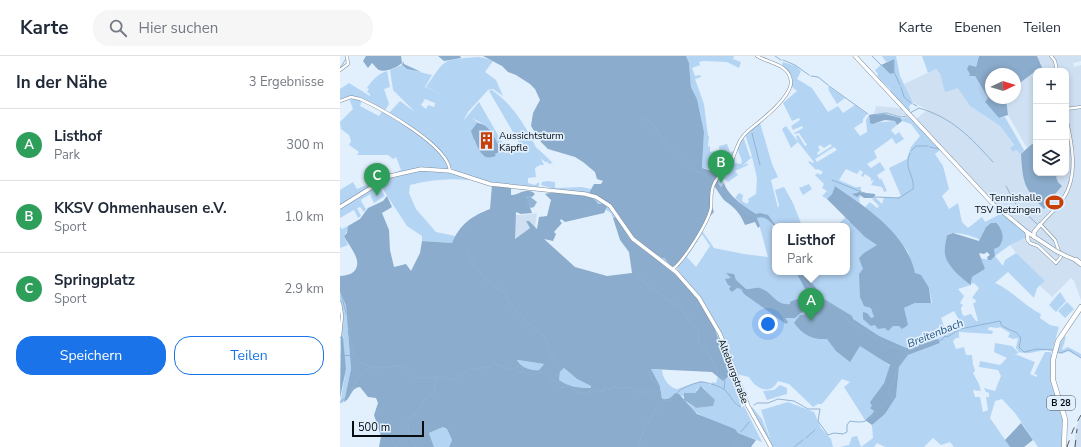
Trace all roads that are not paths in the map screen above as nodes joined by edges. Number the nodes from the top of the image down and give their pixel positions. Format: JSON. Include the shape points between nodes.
{"nodes":[{"id":1,"x":348,"y":56,"type":"edge"},
{"id":2,"x":756,"y":56,"type":"edge"},
{"id":3,"x":855,"y":56,"type":"edge"},
{"id":4,"x":1051,"y":56,"type":"edge"},
{"id":5,"x":1056,"y":68,"type":"edge"},
{"id":6,"x":340,"y":70,"type":"edge"},
{"id":7,"x":340,"y":101,"type":"edge"},
{"id":8,"x":1081,"y":107,"type":"edge"},
{"id":9,"x":1069,"y":110,"type":"edge"},
{"id":10,"x":1069,"y":134,"type":"edge"},
{"id":11,"x":450,"y":171,"type":"junction"},
{"id":12,"x":340,"y":207,"type":"edge"},
{"id":13,"x":1041,"y":224,"type":"junction"},
{"id":14,"x":1027,"y":232,"type":"junction"},
{"id":15,"x":1034,"y":237,"type":"junction"},
{"id":16,"x":1028,"y":240,"type":"junction"},
{"id":17,"x":1076,"y":260,"type":"joint"},
{"id":18,"x":1081,"y":263,"type":"edge"},
{"id":19,"x":675,"y":268,"type":"junction"},
{"id":20,"x":340,"y":303,"type":"edge"},
{"id":21,"x":1081,"y":307,"type":"edge"},
{"id":22,"x":1081,"y":310,"type":"edge"},
{"id":23,"x":340,"y":336,"type":"edge"},
{"id":24,"x":1056,"y":349,"type":"junction"},
{"id":25,"x":771,"y":447,"type":"edge"},
{"id":26,"x":1064,"y":447,"type":"edge"}],
"edges":[{"from":1,"to":6,"type":"street","via":[[348,64]]},
{"from":2,"to":19,"type":"street","via":[[784,69],[790,77],[788,92],[738,144],[730,164],[713,184],[708,217]]},
{"from":3,"to":14,"type":"main road","via":[[984,195]]},
{"from":4,"to":5,"type":"street"},
{"from":7,"to":11,"type":"street","via":[[351,97],[360,99],[419,133],[442,155]]},
{"from":8,"to":9,"type":"street"},
{"from":10,"to":13,"type":"street","via":[[1072,179],[1064,198]]},
{"from":11,"to":12,"type":"main road","name":"Alteburgstraße","via":[[425,169],[402,172],[379,182]]},
{"from":11,"to":19,"type":"main road","name":"Alteburgstraße","via":[[490,184],[596,197],[614,210],[633,239]]},
{"from":13,"to":14,"type":"main road"},
{"from":13,"to":15,"type":"main road"},
{"from":13,"to":16,"type":"street","via":[[1057,243],[1061,256],[1056,263]]},
{"from":14,"to":15,"type":"main road"},
{"from":14,"to":16,"type":"main road"},
{"from":15,"to":16,"type":"main road"},
{"from":15,"to":17,"type":"main road","bridge":true},
{"from":17,"to":18,"type":"highway"},
{"from":19,"to":25,"type":"main road","name":"Alteburgstraße","via":[[698,296],[716,326],[748,406]]},
{"from":20,"to":23,"type":"street"},
{"from":21,"to":24,"type":"highway","number":"B 28","via":[[1061,336]]},
{"from":22,"to":24,"type":"highway","number":"B 28"},
{"from":24,"to":26,"type":"highway","number":"B 28","via":[[1053,359],[1054,380],[1065,417]]}]}
